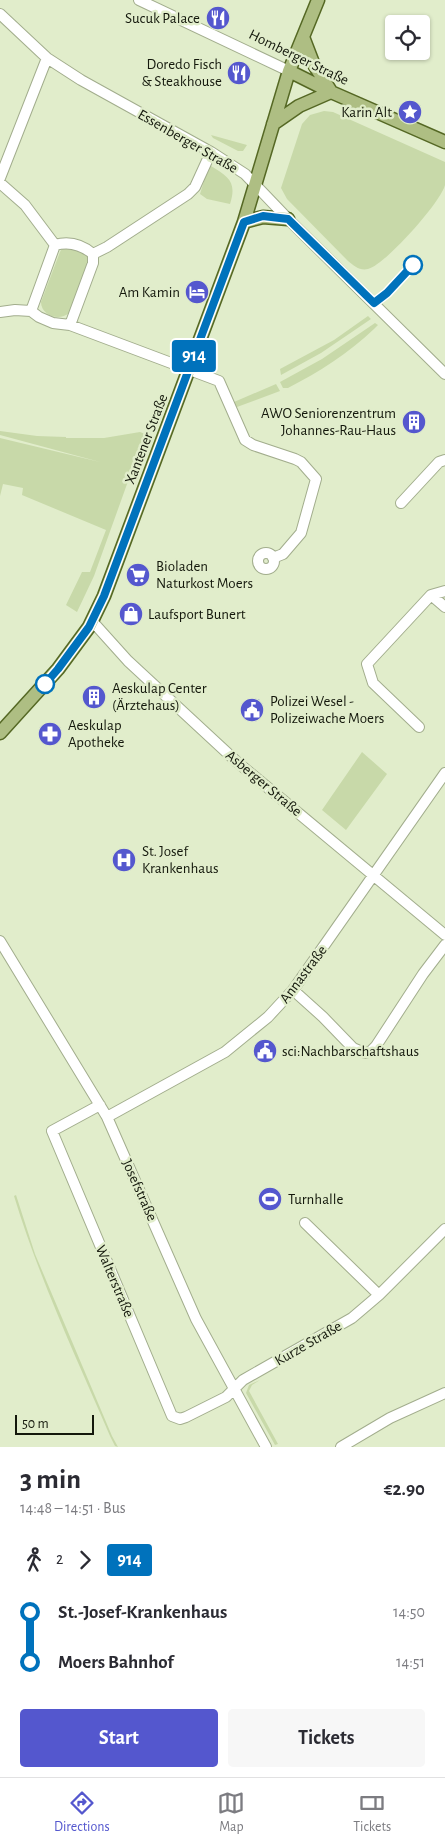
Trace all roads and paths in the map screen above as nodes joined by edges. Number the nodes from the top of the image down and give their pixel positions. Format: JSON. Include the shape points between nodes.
{"nodes":[{"id":1,"x":139,"y":0,"type":"edge"},
{"id":2,"x":318,"y":0,"type":"edge"},
{"id":3,"x":0,"y":14,"type":"edge"},
{"id":4,"x":302,"y":36,"type":"junction"},
{"id":5,"x":48,"y":58,"type":"junction"},
{"id":6,"x":289,"y":71,"type":"junction"},
{"id":7,"x":331,"y":92,"type":"junction"},
{"id":8,"x":273,"y":124,"type":"junction"},
{"id":9,"x":445,"y":142,"type":"edge"},
{"id":10,"x":211,"y":152,"type":"junction"},
{"id":11,"x":0,"y":178,"type":"edge"},
{"id":12,"x":0,"y":183,"type":"edge"},
{"id":13,"x":256,"y":185,"type":"junction"},
{"id":14,"x":288,"y":219,"type":"junction"},
{"id":15,"x":244,"y":222,"type":"junction"},
{"id":16,"x":55,"y":245,"type":"junction"},
{"id":17,"x":93,"y":254,"type":"junction"},
{"id":18,"x":31,"y":311,"type":"junction"},
{"id":19,"x":0,"y":312,"type":"edge"},
{"id":20,"x":70,"y":325,"type":"junction"},
{"id":21,"x":190,"y":370,"type":"junction"},
{"id":22,"x":445,"y":374,"type":"edge"},
{"id":23,"x":445,"y":460,"type":"edge"},
{"id":24,"x":401,"y":503,"type":"dead end"},
{"id":25,"x":273,"y":558,"type":"dead end"},
{"id":26,"x":445,"y":590,"type":"edge"},
{"id":27,"x":431,"y":595,"type":"junction"},
{"id":28,"x":445,"y":607,"type":"edge"},
{"id":29,"x":92,"y":621,"type":"junction"},
{"id":30,"x":419,"y":727,"type":"dead end"},
{"id":31,"x":1,"y":729,"type":"edge"},
{"id":32,"x":445,"y":773,"type":"edge"},
{"id":33,"x":373,"y":876,"type":"junction"},
{"id":34,"x":445,"y":935,"type":"edge"},
{"id":35,"x":0,"y":940,"type":"edge"},
{"id":36,"x":445,"y":945,"type":"edge"},
{"id":37,"x":293,"y":990,"type":"junction"},
{"id":38,"x":100,"y":1105,"type":"junction"},
{"id":39,"x":107,"y":1117,"type":"junction"},
{"id":40,"x":305,"y":1223,"type":"dead end"},
{"id":41,"x":445,"y":1229,"type":"edge"},
{"id":42,"x":379,"y":1295,"type":"junction"},
{"id":43,"x":234,"y":1388,"type":"junction"},
{"id":44,"x":445,"y":1393,"type":"edge"},
{"id":45,"x":266,"y":1447,"type":"edge"},
{"id":46,"x":341,"y":1447,"type":"edge"}],
"edges":[{"from":1,"to":6,"type":"street","name":"Homberger Straße"},
{"from":2,"to":4,"type":"main road","name":"Xantener Straße"},
{"from":3,"to":5,"type":"street","name":"Essenberger Straße"},
{"from":4,"to":6,"type":"main road","name":"Xantener Straße"},
{"from":4,"to":7,"type":"main road","via":[[315,67]]},
{"from":5,"to":10,"type":"street","name":"Essenberger Straße","via":[[81,80]]},
{"from":5,"to":11,"type":"street"},
{"from":6,"to":7,"type":"main road","name":"Homberger Straße"},
{"from":6,"to":8,"type":"main road","name":"Xantener Straße"},
{"from":7,"to":8,"type":"main road","via":[[299,106]]},
{"from":7,"to":9,"type":"main road","name":"Homberger Straße"},
{"from":8,"to":13,"type":"main road","name":"Xantener Straße"},
{"from":10,"to":13,"type":"street","name":"Essenberger Straße","via":[[240,170]]},
{"from":10,"to":17,"type":"street","via":[[196,187],[188,194]]},
{"from":12,"to":16,"type":"street","via":[[25,205]]},
{"from":13,"to":14,"type":"street","name":"Essenberger Straße"},
{"from":13,"to":15,"type":"main road","name":"Xantener Straße"},
{"from":14,"to":15,"type":"main road","via":[[263,216]]},
{"from":14,"to":22,"type":"street","name":"Essenberger Straße"},
{"from":15,"to":21,"type":"main road","name":"Xantener Straße"},
{"from":16,"to":17,"type":"street","via":[[67,242],[86,248]]},
{"from":16,"to":18,"type":"street"},
{"from":17,"to":20,"type":"street","via":[[93,263]]},
{"from":18,"to":19,"type":"street"},
{"from":18,"to":20,"type":"street","via":[[53,323]]},
{"from":20,"to":21,"type":"street"},
{"from":21,"to":25,"type":"street","via":[[219,381],[245,440],[295,459],[316,480],[301,533],[284,554]]},
{"from":21,"to":29,"type":"main road","name":"Xantener Straße"},
{"from":23,"to":24,"type":"street","via":[[439,462]]},
{"from":26,"to":27,"type":"street"},
{"from":27,"to":28,"type":"street"},
{"from":27,"to":30,"type":"street","via":[[367,664],[373,683]]},
{"from":29,"to":31,"type":"main road","name":"Xantener Straße","via":[[58,669]]},
{"from":29,"to":33,"type":"street","name":"Asberger Straße","via":[[128,661],[237,762]]},
{"from":32,"to":33,"type":"street","name":"Annastraße"},
{"from":33,"to":34,"type":"street","name":"Asberger Straße"},
{"from":33,"to":37,"type":"street","name":"Annastraße"},
{"from":35,"to":38,"type":"street","name":"Josefstraße"},
{"from":36,"to":37,"type":"street","via":[[371,1052],[353,1048]]},
{"from":37,"to":39,"type":"street","name":"Annastraße","via":[[268,1017],[224,1052]]},
{"from":38,"to":39,"type":"street","name":"Josefstraße"},
{"from":38,"to":43,"type":"street","name":"Walterstraße","via":[[52,1131],[172,1416],[186,1417],[226,1397]]},
{"from":39,"to":43,"type":"street","name":"Josefstraße","via":[[196,1319]]},
{"from":40,"to":42,"type":"street"},
{"from":41,"to":42,"type":"street","name":"Kurze Straße"},
{"from":42,"to":43,"type":"street","name":"Kurze Straße","via":[[352,1318]]},
{"from":43,"to":45,"type":"street","name":"Josefstraße"},
{"from":44,"to":46,"type":"street","via":[[390,1418]]}]}
